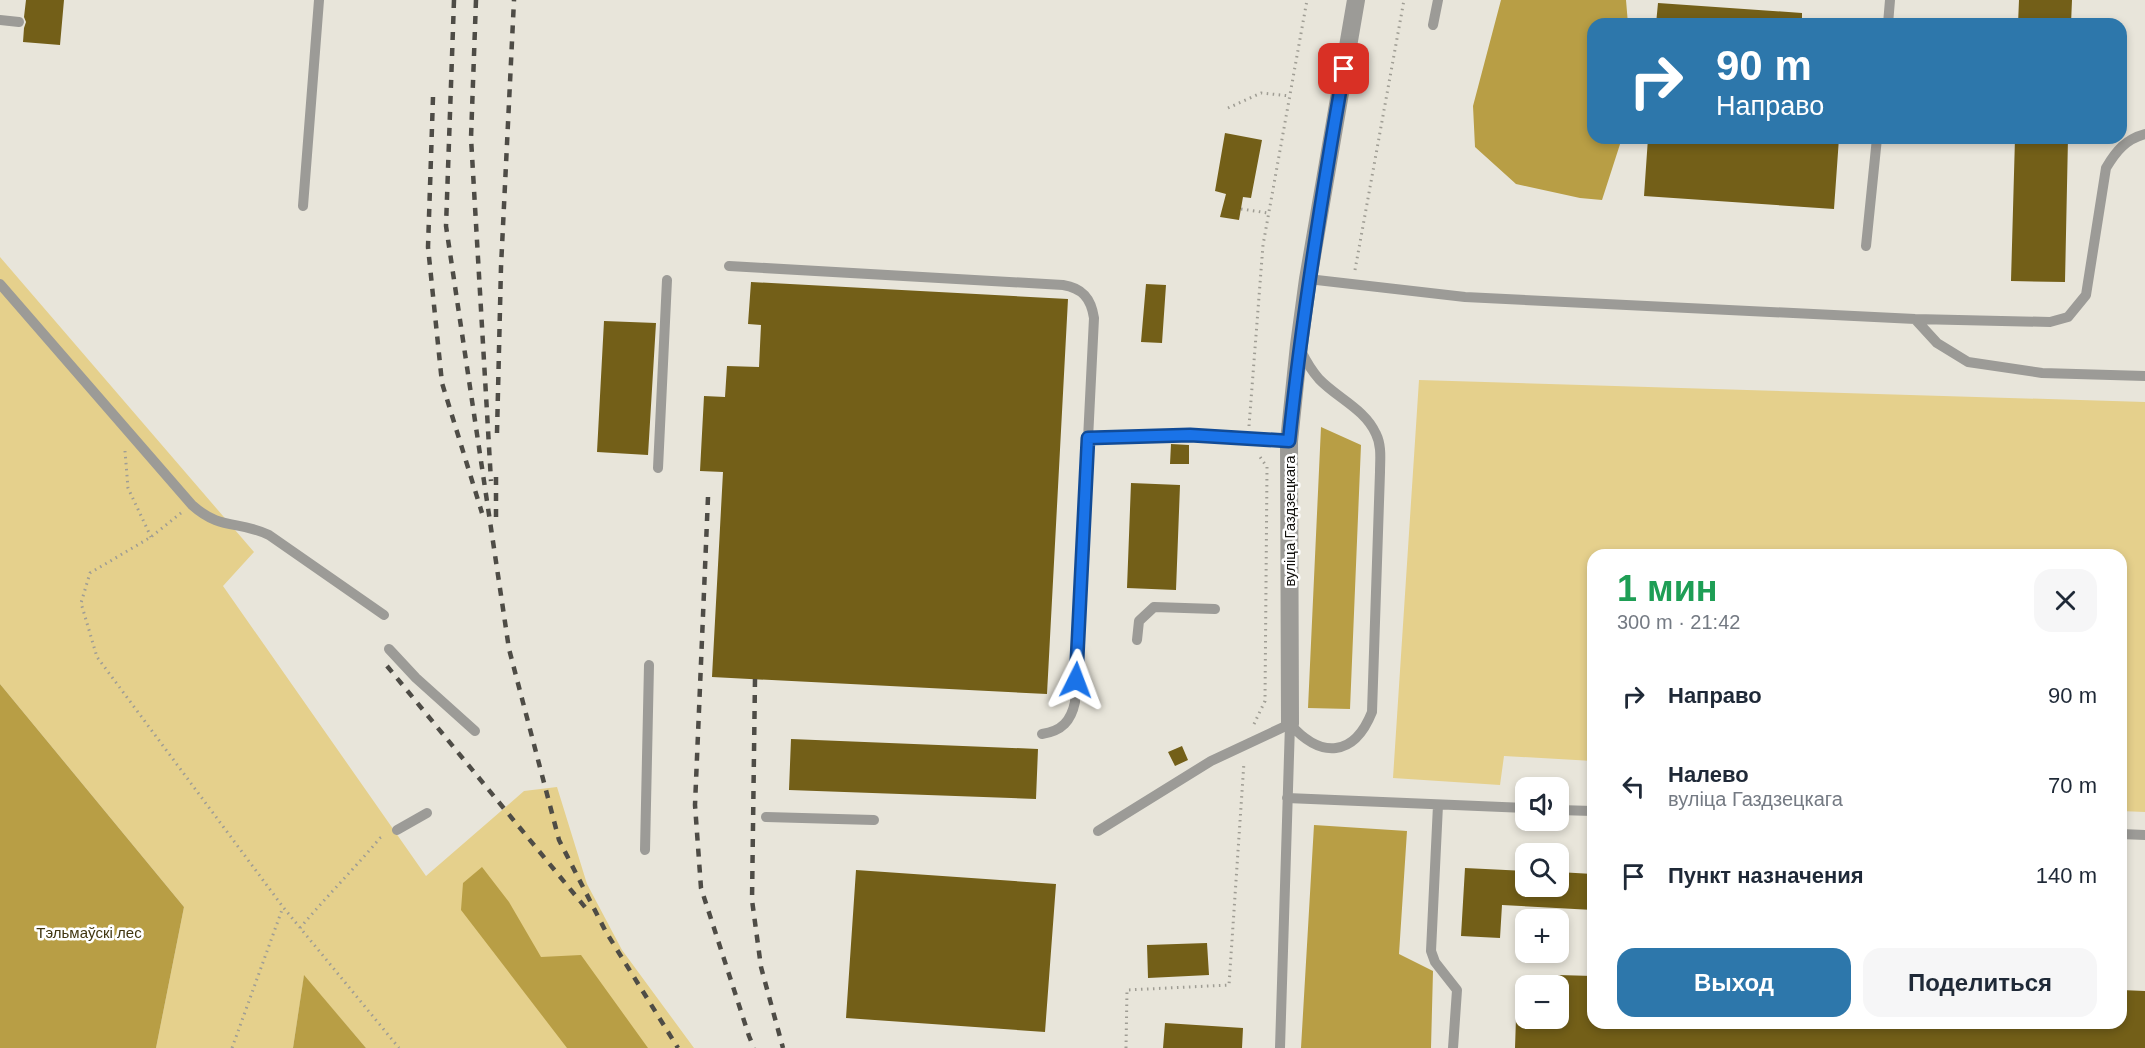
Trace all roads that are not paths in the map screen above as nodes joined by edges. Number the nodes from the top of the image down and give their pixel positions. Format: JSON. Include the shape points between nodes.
{"nodes":[{"id":1,"x":319,"y":0,"type":"edge"},
{"id":2,"x":1356,"y":0,"type":"edge"},
{"id":3,"x":1438,"y":0,"type":"edge"},
{"id":4,"x":1890,"y":0,"type":"edge"},
{"id":5,"x":1888,"y":18,"type":"edge"},
{"id":6,"x":0,"y":20,"type":"edge"},
{"id":7,"x":19,"y":22,"type":"dead end"},
{"id":8,"x":1433,"y":26,"type":"dead end"},
{"id":9,"x":2145,"y":134,"type":"edge"},
{"id":10,"x":2127,"y":143,"type":"edge"},
{"id":11,"x":1875,"y":144,"type":"edge"},
{"id":12,"x":2124,"y":144,"type":"edge"},
{"id":13,"x":303,"y":206,"type":"dead end"},
{"id":14,"x":1866,"y":246,"type":"dead end"},
{"id":15,"x":729,"y":267,"type":"dead end"},
{"id":16,"x":1308,"y":279,"type":"junction"},
{"id":17,"x":667,"y":280,"type":"dead end"},
{"id":18,"x":0,"y":284,"type":"edge"},
{"id":19,"x":1915,"y":319,"type":"junction"},
{"id":20,"x":1299,"y":345,"type":"junction"},
{"id":21,"x":2145,"y":376,"type":"edge"},
{"id":22,"x":1088,"y":438,"type":"junction"},
{"id":23,"x":1289,"y":441,"type":"junction"},
{"id":24,"x":658,"y":468,"type":"dead end"},
{"id":25,"x":1215,"y":609,"type":"dead end"},
{"id":26,"x":384,"y":615,"type":"dead end"},
{"id":27,"x":1137,"y":640,"type":"dead end"},
{"id":28,"x":388,"y":648,"type":"dead end"},
{"id":29,"x":649,"y":665,"type":"dead end"},
{"id":30,"x":1290,"y":724,"type":"junction"},
{"id":31,"x":475,"y":731,"type":"dead end"},
{"id":32,"x":1042,"y":734,"type":"dead end"},
{"id":33,"x":1287,"y":798,"type":"junction"},
{"id":34,"x":1438,"y":805,"type":"junction"},
{"id":35,"x":1515,"y":808,"type":"edge"},
{"id":36,"x":1569,"y":810,"type":"edge"},
{"id":37,"x":1587,"y":811,"type":"edge"},
{"id":38,"x":427,"y":813,"type":"dead end"},
{"id":39,"x":766,"y":817,"type":"dead end"},
{"id":40,"x":874,"y":820,"type":"dead end"},
{"id":41,"x":397,"y":830,"type":"road end"},
{"id":42,"x":1098,"y":831,"type":"dead end"},
{"id":43,"x":2127,"y":834,"type":"edge"},
{"id":44,"x":2145,"y":835,"type":"edge"},
{"id":45,"x":645,"y":850,"type":"dead end"},
{"id":46,"x":1280,"y":1048,"type":"edge"},
{"id":47,"x":1453,"y":1048,"type":"edge"}],
"edges":[{"from":1,"to":13,"type":"lane"},
{"from":2,"to":16,"type":"street","name":"вуліца Газдзецкага"},
{"from":3,"to":8,"type":"lane"},
{"from":4,"to":5,"type":"lane"},
{"from":6,"to":7,"type":"lane"},
{"from":9,"to":10,"type":"lane"},
{"from":11,"to":14,"type":"lane"},
{"from":12,"to":19,"type":"lane","via":[[2106,168],[2086,295],[2068,316],[2050,322]]},
{"from":15,"to":22,"type":"lane","via":[[1063,285],[1080,290],[1088,297],[1094,318]]},
{"from":16,"to":19,"type":"lane","via":[[1465,297]]},
{"from":16,"to":20,"type":"street","name":"вуліца Газдзецкага"},
{"from":17,"to":24,"type":"lane"},
{"from":18,"to":26,"type":"lane","via":[[192,505],[213,520],[269,535]]},
{"from":19,"to":21,"type":"lane","via":[[1937,343],[1968,362],[2042,373]]},
{"from":20,"to":23,"type":"street","name":"вуліца Газдзецкага"},
{"from":20,"to":30,"type":"lane","via":[[1319,380],[1366,418],[1377,435],[1381,452],[1372,712],[1354,740],[1340,747],[1312,744]]},
{"from":22,"to":23,"type":"lane","via":[[1190,435]]},
{"from":22,"to":32,"type":"lane","via":[[1075,702],[1065,725]]},
{"from":23,"to":30,"type":"street","name":"вуліца Газдзецкага"},
{"from":25,"to":27,"type":"lane","via":[[1154,607],[1139,621]]},
{"from":28,"to":31,"type":"lane"},
{"from":29,"to":45,"type":"lane"},
{"from":30,"to":33,"type":"lane"},
{"from":30,"to":42,"type":"lane","via":[[1211,761]]},
{"from":33,"to":34,"type":"lane"},
{"from":33,"to":46,"type":"lane"},
{"from":34,"to":35,"type":"lane"},
{"from":34,"to":47,"type":"lane","via":[[1431,951],[1457,990]]},
{"from":36,"to":37,"type":"lane"},
{"from":38,"to":41,"type":"lane"},
{"from":39,"to":40,"type":"lane"},
{"from":43,"to":44,"type":"lane"}]}
